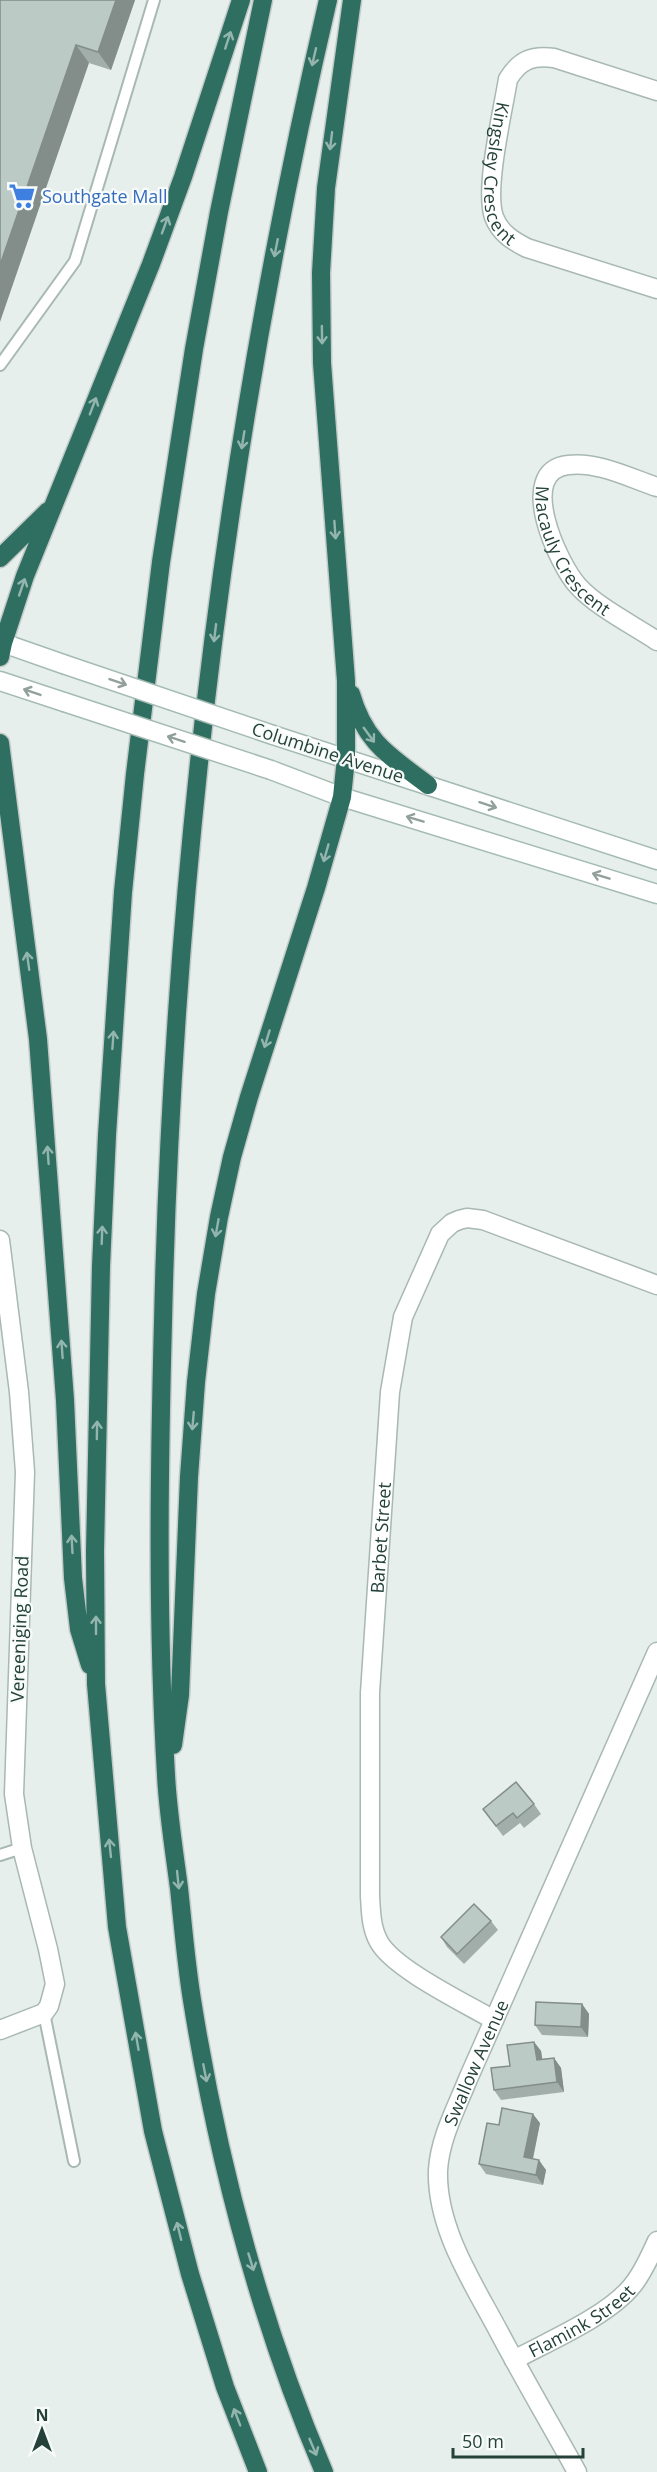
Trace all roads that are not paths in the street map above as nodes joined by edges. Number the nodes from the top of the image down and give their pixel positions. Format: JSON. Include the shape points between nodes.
{"nodes":[{"id":1,"x":154,"y":0,"type":"edge"},
{"id":2,"x":241,"y":0,"type":"edge"},
{"id":3,"x":263,"y":0,"type":"edge"},
{"id":4,"x":328,"y":0,"type":"edge"},
{"id":5,"x":352,"y":0,"type":"edge"},
{"id":6,"x":657,"y":91,"type":"edge"},
{"id":7,"x":657,"y":289,"type":"edge"},
{"id":8,"x":0,"y":365,"type":"edge"},
{"id":9,"x":657,"y":487,"type":"edge"},
{"id":10,"x":55,"y":504,"type":"junction"},
{"id":11,"x":0,"y":558,"type":"edge"},
{"id":12,"x":657,"y":641,"type":"edge"},
{"id":13,"x":1,"y":647,"type":"edge"},
{"id":14,"x":0,"y":681,"type":"edge"},
{"id":15,"x":346,"y":681,"type":"junction"},
{"id":16,"x":0,"y":743,"type":"edge"},
{"id":17,"x":346,"y":758,"type":"junction"},
{"id":18,"x":428,"y":785,"type":"junction"},
{"id":19,"x":342,"y":797,"type":"junction"},
{"id":20,"x":657,"y":860,"type":"edge"},
{"id":21,"x":657,"y":894,"type":"edge"},
{"id":22,"x":0,"y":1240,"type":"edge"},
{"id":23,"x":657,"y":1285,"type":"edge"},
{"id":24,"x":657,"y":1652,"type":"edge"},
{"id":25,"x":96,"y":1684,"type":"junction"},
{"id":26,"x":166,"y":1780,"type":"junction"},
{"id":27,"x":22,"y":1848,"type":"junction"},
{"id":28,"x":0,"y":1855,"type":"edge"},
{"id":29,"x":44,"y":2013,"type":"junction"},
{"id":30,"x":494,"y":2020,"type":"junction"},
{"id":31,"x":0,"y":2030,"type":"edge"},
{"id":32,"x":74,"y":2161,"type":"dead end"},
{"id":33,"x":657,"y":2241,"type":"edge"},
{"id":34,"x":514,"y":2360,"type":"junction"},
{"id":35,"x":258,"y":2472,"type":"edge"},
{"id":36,"x":324,"y":2472,"type":"edge"},
{"id":37,"x":577,"y":2472,"type":"edge"}],
"edges":[{"from":1,"to":8,"type":"lane","via":[[75,261]]},
{"from":10,"to":2,"type":"highway","one_way":true,"via":[[163,231]]},
{"from":25,"to":3,"type":"highway","one_way":true,"via":[[101,1266],[123,892],[161,562],[190,373]]},
{"from":4,"to":26,"type":"highway","one_way":true,"via":[[262,320],[226,543],[182,939],[165,1204],[159,1463]]},
{"from":5,"to":15,"type":"highway","one_way":true,"via":[[326,188],[321,273],[322,363]]},
{"from":6,"to":7,"type":"street","name":"Kingsley Crescent","via":[[554,58],[525,60],[508,79],[491,194],[495,218],[512,240]]},
{"from":9,"to":12,"type":"street","name":"Macauly Crescent","via":[[590,465],[565,465],[549,475],[542,502],[564,565],[579,588]]},
{"from":10,"to":11,"type":"highway"},
{"from":13,"to":10,"type":"highway","one_way":true},
{"from":13,"to":17,"type":"street","name":"Columbine Avenue","one_way":true,"bridge":true},
{"from":19,"to":14,"type":"street","name":"Columbine Avenue","one_way":true,"bridge":true},
{"from":15,"to":17,"type":"highway"},
{"from":15,"to":18,"type":"highway","one_way":true,"via":[[370,738]]},
{"from":25,"to":16,"type":"highway","one_way":true,"via":[[79,1629],[73,1578],[45,1110]]},
{"from":17,"to":18,"type":"street","name":"Columbine Avenue"},
{"from":17,"to":19,"type":"highway"},
{"from":18,"to":20,"type":"street","name":"Columbine Avenue","one_way":true},
{"from":21,"to":19,"type":"street","name":"Columbine Avenue","one_way":true},
{"from":19,"to":26,"type":"highway","one_way":true,"via":[[249,1097],[219,1217],[196,1382],[180,1695]]},
{"from":22,"to":27,"type":"street","name":"Vereeniging Road","via":[[25,1472],[14,1794]]},
{"from":23,"to":30,"type":"street","name":"Barbet Street","via":[[483,1220],[467,1218],[452,1223],[440,1234],[402,1324],[386,1426],[370,1693],[372,1922],[377,1940],[400,1965]]},
{"from":24,"to":30,"type":"street","name":"Swallow Avenue"},
{"from":35,"to":25,"type":"highway","one_way":true,"via":[[225,2387],[190,2274],[153,2132],[117,1927]]},
{"from":26,"to":36,"type":"highway","one_way":true,"via":[[191,1996],[218,2140],[270,2326]]},
{"from":27,"to":28,"type":"lane"},
{"from":27,"to":29,"type":"street","name":"Vereeniging Road","via":[[55,1984]]},
{"from":29,"to":31,"type":"street"},
{"from":29,"to":32,"type":"lane"},
{"from":30,"to":34,"type":"street","name":"Swallow Avenue","via":[[448,2128],[438,2173],[453,2241]]},
{"from":33,"to":34,"type":"street","name":"Flamink Street","via":[[633,2286],[622,2297],[606,2310]]},
{"from":34,"to":37,"type":"street","name":"Swallow Avenue"}]}
